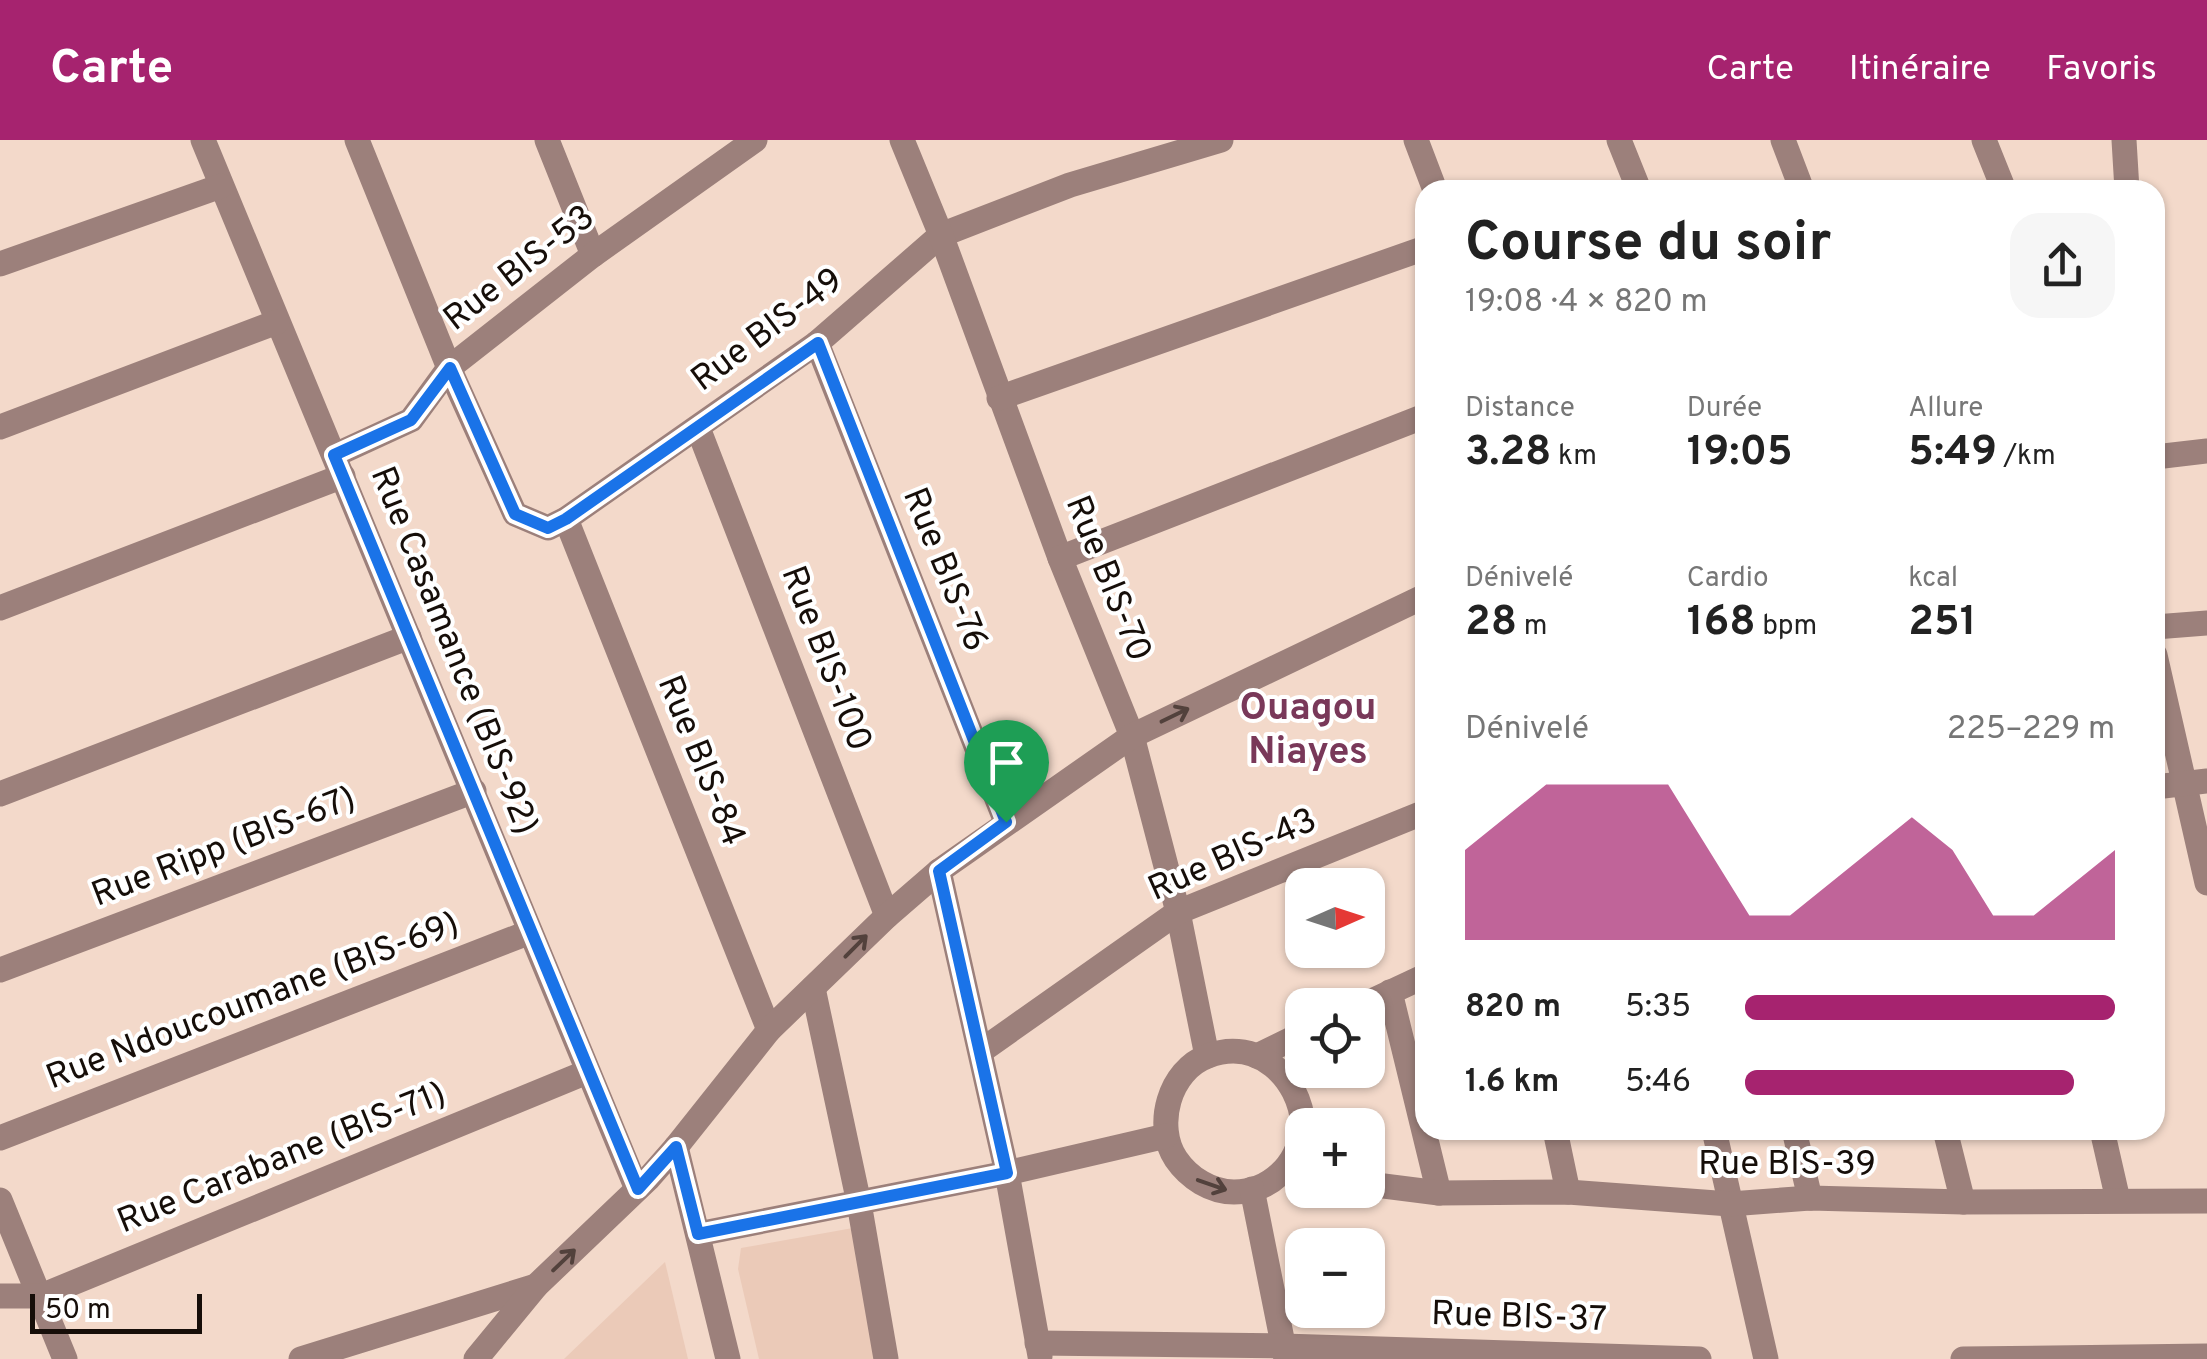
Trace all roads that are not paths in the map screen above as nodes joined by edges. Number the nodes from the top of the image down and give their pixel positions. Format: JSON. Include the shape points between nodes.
{"nodes":[{"id":1,"x":203,"y":140,"type":"edge"},
{"id":2,"x":357,"y":140,"type":"edge"},
{"id":3,"x":547,"y":140,"type":"edge"},
{"id":4,"x":755,"y":140,"type":"edge"},
{"id":5,"x":902,"y":140,"type":"edge"},
{"id":6,"x":1220,"y":140,"type":"edge"},
{"id":7,"x":1416,"y":140,"type":"edge"},
{"id":8,"x":1620,"y":140,"type":"edge"},
{"id":9,"x":1783,"y":140,"type":"edge"},
{"id":10,"x":1984,"y":140,"type":"edge"},
{"id":11,"x":2124,"y":140,"type":"edge"},
{"id":12,"x":728,"y":149,"type":"edge"},
{"id":13,"x":1432,"y":180,"type":"edge"},
{"id":14,"x":1635,"y":180,"type":"edge"},
{"id":15,"x":1798,"y":180,"type":"edge"},
{"id":16,"x":2000,"y":180,"type":"edge"},
{"id":17,"x":2126,"y":180,"type":"edge"},
{"id":18,"x":220,"y":186,"type":"junction"},
{"id":19,"x":941,"y":235,"type":"junction"},
{"id":20,"x":1415,"y":252,"type":"edge"},
{"id":21,"x":593,"y":255,"type":"junction"},
{"id":22,"x":0,"y":264,"type":"edge"},
{"id":23,"x":277,"y":322,"type":"junction"},
{"id":24,"x":818,"y":343,"type":"junction"},
{"id":25,"x":450,"y":368,"type":"junction"},
{"id":26,"x":999,"y":398,"type":"junction"},
{"id":27,"x":1415,"y":420,"type":"edge"},
{"id":28,"x":0,"y":427,"type":"edge"},
{"id":29,"x":698,"y":428,"type":"junction"},
{"id":30,"x":2207,"y":452,"type":"edge"},
{"id":31,"x":2165,"y":456,"type":"edge"},
{"id":32,"x":339,"y":465,"type":"junction"},
{"id":33,"x":566,"y":519,"type":"junction"},
{"id":34,"x":1060,"y":558,"type":"junction"},
{"id":35,"x":1415,"y":601,"type":"edge"},
{"id":36,"x":0,"y":608,"type":"edge"},
{"id":37,"x":2207,"y":622,"type":"edge"},
{"id":38,"x":2165,"y":625,"type":"edge"},
{"id":39,"x":410,"y":637,"type":"junction"},
{"id":40,"x":2165,"y":686,"type":"edge"},
{"id":41,"x":1132,"y":736,"type":"junction"},
{"id":42,"x":2196,"y":782,"type":"edge"},
{"id":43,"x":2165,"y":787,"type":"edge"},
{"id":44,"x":474,"y":791,"type":"junction"},
{"id":45,"x":0,"y":794,"type":"edge"},
{"id":46,"x":1415,"y":816,"type":"edge"},
{"id":47,"x":1006,"y":822,"type":"junction"},
{"id":48,"x":939,"y":871,"type":"junction"},
{"id":49,"x":2207,"y":883,"type":"edge"},
{"id":50,"x":1178,"y":912,"type":"junction"},
{"id":51,"x":887,"y":916,"type":"junction"},
{"id":52,"x":530,"y":932,"type":"junction"},
{"id":53,"x":0,"y":970,"type":"edge"},
{"id":54,"x":1415,"y":981,"type":"edge"},
{"id":55,"x":814,"y":988,"type":"junction"},
{"id":56,"x":1390,"y":992,"type":"junction"},
{"id":57,"x":1385,"y":994,"type":"edge"},
{"id":58,"x":770,"y":1030,"type":"junction"},
{"id":59,"x":1285,"y":1042,"type":"edge"},
{"id":60,"x":981,"y":1051,"type":"junction"},
{"id":61,"x":1207,"y":1056,"type":"junction"},
{"id":62,"x":1257,"y":1056,"type":"junction"},
{"id":63,"x":588,"y":1072,"type":"junction"},
{"id":64,"x":1415,"y":1094,"type":"edge"},
{"id":65,"x":1299,"y":1108,"type":"edge"},
{"id":66,"x":1166,"y":1136,"type":"junction"},
{"id":67,"x":0,"y":1138,"type":"edge"},
{"id":68,"x":1426,"y":1140,"type":"edge"},
{"id":69,"x":1556,"y":1140,"type":"edge"},
{"id":70,"x":1716,"y":1140,"type":"edge"},
{"id":71,"x":1796,"y":1140,"type":"edge"},
{"id":72,"x":1948,"y":1140,"type":"edge"},
{"id":73,"x":2104,"y":1140,"type":"edge"},
{"id":74,"x":676,"y":1147,"type":"junction"},
{"id":75,"x":1007,"y":1173,"type":"junction"},
{"id":76,"x":1285,"y":1177,"type":"edge"},
{"id":77,"x":1385,"y":1186,"type":"edge"},
{"id":78,"x":638,"y":1189,"type":"junction"},
{"id":79,"x":1252,"y":1190,"type":"junction"},
{"id":80,"x":1439,"y":1192,"type":"junction"},
{"id":81,"x":1568,"y":1192,"type":"junction"},
{"id":82,"x":1810,"y":1198,"type":"junction"},
{"id":83,"x":0,"y":1200,"type":"edge"},
{"id":84,"x":2118,"y":1200,"type":"junction"},
{"id":85,"x":2207,"y":1201,"type":"edge"},
{"id":86,"x":859,"y":1202,"type":"junction"},
{"id":87,"x":1964,"y":1202,"type":"junction"},
{"id":88,"x":1730,"y":1204,"type":"junction"},
{"id":89,"x":698,"y":1234,"type":"junction"},
{"id":90,"x":536,"y":1286,"type":"junction"},
{"id":91,"x":0,"y":1296,"type":"edge"},
{"id":92,"x":41,"y":1296,"type":"junction"},
{"id":93,"x":1039,"y":1351,"type":"edge"},
{"id":94,"x":1284,"y":1352,"type":"edge"},
{"id":95,"x":2207,"y":1356,"type":"edge"},
{"id":96,"x":65,"y":1359,"type":"edge"},
{"id":97,"x":301,"y":1359,"type":"edge"},
{"id":98,"x":476,"y":1359,"type":"edge"},
{"id":99,"x":728,"y":1359,"type":"edge"},
{"id":100,"x":886,"y":1359,"type":"edge"},
{"id":101,"x":1699,"y":1359,"type":"edge"},
{"id":102,"x":1766,"y":1359,"type":"edge"},
{"id":103,"x":1963,"y":1359,"type":"edge"}],
"edges":[{"from":1,"to":18,"type":"street","name":"Rue Casamance (BIS-92)"},
{"from":2,"to":25,"type":"street"},
{"from":3,"to":21,"type":"street"},
{"from":4,"to":12,"type":"street","name":"Rue BIS-53"},
{"from":5,"to":19,"type":"street","name":"Rue BIS-70"},
{"from":6,"to":19,"type":"street","name":"Rue BIS-49","via":[[1070,185]]},
{"from":7,"to":13,"type":"street"},
{"from":8,"to":14,"type":"street"},
{"from":9,"to":15,"type":"street"},
{"from":10,"to":16,"type":"street"},
{"from":11,"to":17,"type":"street"},
{"from":12,"to":21,"type":"street","name":"Rue BIS-53"},
{"from":18,"to":22,"type":"street"},
{"from":18,"to":23,"type":"street","name":"Rue Casamance (BIS-92)"},
{"from":19,"to":24,"type":"street","name":"Rue BIS-49"},
{"from":19,"to":26,"type":"street","name":"Rue BIS-70"},
{"from":20,"to":26,"type":"street"},
{"from":21,"to":25,"type":"street","name":"Rue BIS-53"},
{"from":23,"to":28,"type":"street"},
{"from":23,"to":32,"type":"street","name":"Rue Casamance (BIS-92)"},
{"from":24,"to":29,"type":"street","name":"Rue BIS-49"},
{"from":24,"to":47,"type":"street","name":"Rue BIS-76"},
{"from":25,"to":32,"type":"street","name":"Rue BIS-53","via":[[411,420]]},
{"from":25,"to":33,"type":"street","via":[[515,514],[548,528]]},
{"from":26,"to":34,"type":"street","name":"Rue BIS-70"},
{"from":27,"to":34,"type":"street"},
{"from":29,"to":33,"type":"street","name":"Rue BIS-49"},
{"from":29,"to":51,"type":"street","name":"Rue BIS-100"},
{"from":30,"to":31,"type":"street"},
{"from":32,"to":36,"type":"street","name":"Rue BIS-53"},
{"from":32,"to":39,"type":"street","name":"Rue Casamance (BIS-92)"},
{"from":33,"to":58,"type":"street","name":"Rue BIS-84"},
{"from":34,"to":41,"type":"street","name":"Rue BIS-70"},
{"from":41,"to":35,"type":"street","one_way":true},
{"from":37,"to":38,"type":"street"},
{"from":39,"to":44,"type":"street","name":"Rue Casamance (BIS-92)"},
{"from":39,"to":45,"type":"street"},
{"from":40,"to":42,"type":"street"},
{"from":41,"to":47,"type":"street"},
{"from":41,"to":50,"type":"street","name":"Rue BIS-70"},
{"from":42,"to":43,"type":"street"},
{"from":42,"to":49,"type":"street"},
{"from":44,"to":52,"type":"street","name":"Rue Casamance (BIS-92)"},
{"from":44,"to":53,"type":"street","name":"Rue Ripp (BIS-67)"},
{"from":46,"to":50,"type":"street","name":"Rue BIS-43"},
{"from":47,"to":48,"type":"street"},
{"from":48,"to":51,"type":"street"},
{"from":48,"to":60,"type":"street"},
{"from":50,"to":60,"type":"street","name":"Rue BIS-43"},
{"from":50,"to":61,"type":"street","name":"Rue BIS-70"},
{"from":55,"to":51,"type":"street","one_way":true},
{"from":52,"to":63,"type":"street","name":"Rue Casamance (BIS-92)"},
{"from":52,"to":67,"type":"street","name":"Rue Ndoucoumane (BIS-69)"},
{"from":54,"to":56,"type":"street"},
{"from":55,"to":58,"type":"street"},
{"from":55,"to":86,"type":"street"},
{"from":56,"to":57,"type":"street"},
{"from":56,"to":64,"type":"street"},
{"from":58,"to":74,"type":"street"},
{"from":59,"to":62,"type":"street"},
{"from":60,"to":75,"type":"street"},
{"from":61,"to":62,"type":"street"},
{"from":61,"to":66,"type":"street","via":[[1175,1086]]},
{"from":62,"to":65,"type":"street","via":[[1286,1076]]},
{"from":63,"to":78,"type":"street","name":"Rue Casamance (BIS-92)"},
{"from":63,"to":92,"type":"street","name":"Rue Carabane (BIS-71)"},
{"from":66,"to":75,"type":"street"},
{"from":66,"to":79,"type":"street","one_way":true,"via":[[1172,1154],[1198,1181],[1233,1192]]},
{"from":68,"to":80,"type":"street"},
{"from":69,"to":81,"type":"street"},
{"from":70,"to":88,"type":"street"},
{"from":71,"to":82,"type":"street"},
{"from":72,"to":87,"type":"street"},
{"from":73,"to":84,"type":"street"},
{"from":74,"to":78,"type":"street"},
{"from":74,"to":89,"type":"street"},
{"from":75,"to":86,"type":"street"},
{"from":75,"to":93,"type":"street"},
{"from":76,"to":79,"type":"street"},
{"from":77,"to":80,"type":"street","name":"Rue BIS-39"},
{"from":90,"to":78,"type":"street","one_way":true},
{"from":79,"to":94,"type":"street"},
{"from":80,"to":81,"type":"street","name":"Rue BIS-39"},
{"from":81,"to":88,"type":"street","name":"Rue BIS-39"},
{"from":82,"to":87,"type":"street","name":"Rue BIS-39"},
{"from":82,"to":88,"type":"street","name":"Rue BIS-39"},
{"from":83,"to":92,"type":"street"},
{"from":84,"to":85,"type":"street","name":"Rue BIS-39"},
{"from":84,"to":87,"type":"street","name":"Rue BIS-39"},
{"from":86,"to":89,"type":"street"},
{"from":86,"to":100,"type":"street"},
{"from":88,"to":102,"type":"street"},
{"from":89,"to":99,"type":"street"},
{"from":90,"to":97,"type":"street"},
{"from":90,"to":98,"type":"street"},
{"from":91,"to":92,"type":"street","name":"Rue Carabane (BIS-71)"},
{"from":92,"to":96,"type":"street"},
{"from":93,"to":94,"type":"street","name":"Rue BIS-37"},
{"from":94,"to":101,"type":"street","name":"Rue BIS-37"},
{"from":95,"to":103,"type":"street"}]}
